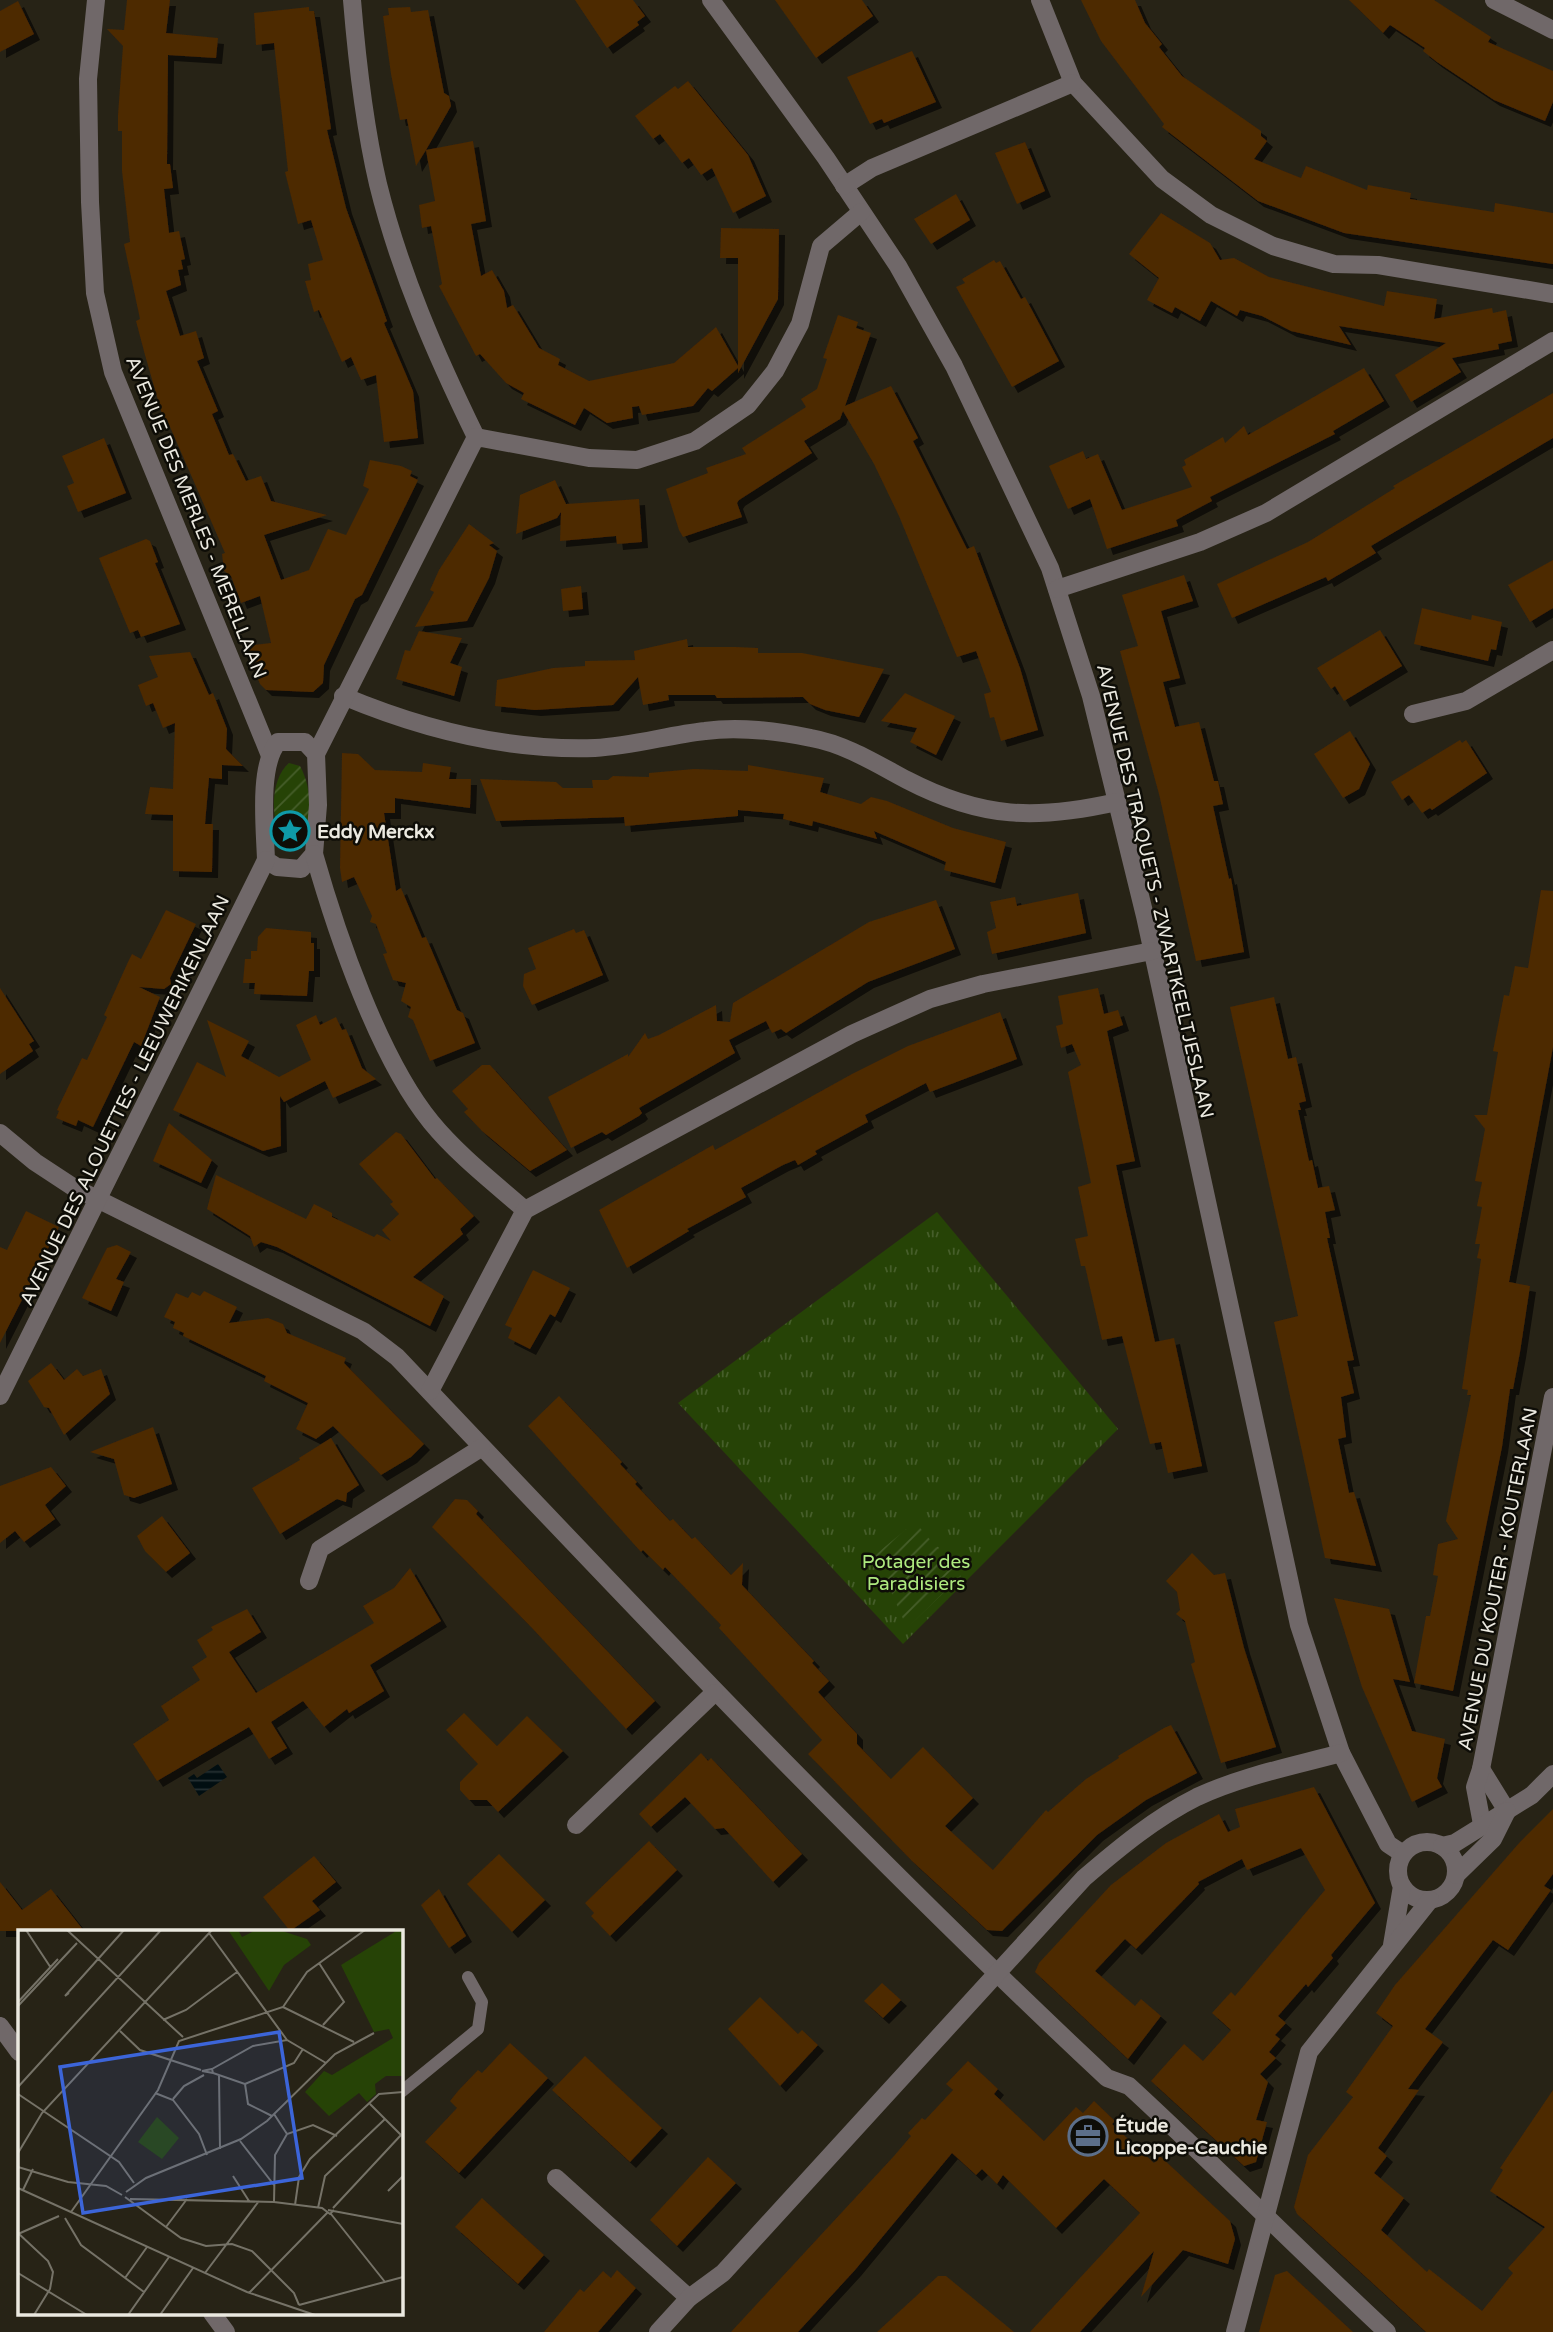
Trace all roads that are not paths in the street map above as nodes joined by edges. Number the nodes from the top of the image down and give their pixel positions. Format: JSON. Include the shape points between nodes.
{"nodes":[{"id":1,"x":96,"y":0,"type":"edge"},
{"id":2,"x":352,"y":0,"type":"edge"},
{"id":3,"x":711,"y":0,"type":"edge"},
{"id":4,"x":1040,"y":0,"type":"edge"},
{"id":5,"x":1494,"y":0,"type":"edge"},
{"id":6,"x":1553,"y":30,"type":"edge"},
{"id":7,"x":1073,"y":83,"type":"junction"},
{"id":8,"x":844,"y":186,"type":"junction"},
{"id":9,"x":861,"y":212,"type":"junction"},
{"id":10,"x":1553,"y":294,"type":"edge"},
{"id":11,"x":1553,"y":341,"type":"edge"},
{"id":12,"x":476,"y":437,"type":"junction"},
{"id":13,"x":1057,"y":590,"type":"junction"},
{"id":14,"x":1553,"y":650,"type":"edge"},
{"id":15,"x":343,"y":696,"type":"junction"},
{"id":16,"x":1413,"y":714,"type":"dead end"},
{"id":17,"x":269,"y":753,"type":"junction"},
{"id":18,"x":316,"y":754,"type":"junction"},
{"id":19,"x":1118,"y":802,"type":"junction"},
{"id":20,"x":314,"y":854,"type":"junction"},
{"id":21,"x":266,"y":860,"type":"junction"},
{"id":22,"x":1152,"y":951,"type":"junction"},
{"id":23,"x":0,"y":1133,"type":"edge"},
{"id":24,"x":98,"y":1199,"type":"junction"},
{"id":25,"x":525,"y":1209,"type":"junction"},
{"id":26,"x":430,"y":1391,"type":"junction"},
{"id":27,"x":0,"y":1396,"type":"edge"},
{"id":28,"x":1553,"y":1397,"type":"edge"},
{"id":29,"x":481,"y":1448,"type":"junction"},
{"id":30,"x":309,"y":1581,"type":"dead end"},
{"id":31,"x":714,"y":1693,"type":"junction"},
{"id":32,"x":1341,"y":1753,"type":"junction"},
{"id":33,"x":1481,"y":1769,"type":"junction"},
{"id":34,"x":1553,"y":1774,"type":"edge"},
{"id":35,"x":1507,"y":1811,"type":"junction"},
{"id":36,"x":1482,"y":1824,"type":"junction"},
{"id":37,"x":576,"y":1825,"type":"dead end"},
{"id":38,"x":1442,"y":1846,"type":"junction"},
{"id":39,"x":1404,"y":1854,"type":"junction"},
{"id":40,"x":1456,"y":1875,"type":"junction"},
{"id":41,"x":1402,"y":1886,"type":"junction"},
{"id":42,"x":1430,"y":1900,"type":"junction"},
{"id":43,"x":1391,"y":1949,"type":"junction"},
{"id":44,"x":996,"y":1975,"type":"junction"},
{"id":45,"x":468,"y":1977,"type":"dead end"},
{"id":46,"x":0,"y":2026,"type":"edge"},
{"id":47,"x":18,"y":2051,"type":"edge"},
{"id":48,"x":402,"y":2091,"type":"edge"},
{"id":49,"x":556,"y":2178,"type":"dead end"},
{"id":50,"x":1265,"y":2216,"type":"junction"},
{"id":51,"x":689,"y":2298,"type":"junction"},
{"id":52,"x":213,"y":2314,"type":"edge"},
{"id":53,"x":226,"y":2332,"type":"edge"},
{"id":54,"x":657,"y":2332,"type":"edge"},
{"id":55,"x":1235,"y":2332,"type":"edge"},
{"id":56,"x":1387,"y":2332,"type":"edge"}],
"edges":[{"from":1,"to":17,"type":"street","name":"AVENUE DES MERLES - MERELLAAN","via":[[88,79],[90,202],[95,293],[113,372]]},
{"from":2,"to":12,"type":"street","via":[[358,69],[378,183],[406,277]]},
{"from":3,"to":8,"type":"street","name":"AVENUE DES TRAQUETS - ZWARTKEELTJESLAAN"},
{"from":4,"to":7,"type":"street"},
{"from":5,"to":6,"type":"street"},
{"from":7,"to":8,"type":"street","via":[[872,168]]},
{"from":7,"to":10,"type":"street","via":[[1162,179],[1211,215],[1273,246],[1334,264],[1378,265]]},
{"from":8,"to":9,"type":"street","name":"AVENUE DES TRAQUETS - ZWARTKEELTJESLAAN"},
{"from":9,"to":12,"type":"street","via":[[821,246],[800,324],[775,371],[748,405],[695,441],[637,460],[589,458]]},
{"from":9,"to":13,"type":"street","name":"AVENUE DES TRAQUETS - ZWARTKEELTJESLAAN","via":[[898,266],[954,366],[1010,479]]},
{"from":11,"to":13,"type":"street","via":[[1266,513],[1200,542]]},
{"from":12,"to":15,"type":"street"},
{"from":13,"to":19,"type":"street","name":"AVENUE DES TRAQUETS - ZWARTKEELTJESLAAN"},
{"from":14,"to":16,"type":"street","via":[[1466,701]]},
{"from":15,"to":18,"type":"street"},
{"from":15,"to":19,"type":"street","via":[[453,735],[537,748],[598,748],[707,730],[815,738],[927,790],[993,812],[1032,816]]},
{"from":17,"to":18,"type":"street","via":[[278,741],[305,742]]},
{"from":17,"to":21,"type":"street"},
{"from":18,"to":20,"type":"street"},
{"from":19,"to":22,"type":"street","name":"AVENUE DES TRAQUETS - ZWARTKEELTJESLAAN"},
{"from":20,"to":21,"type":"street","via":[[300,869],[277,867]]},
{"from":20,"to":25,"type":"street","via":[[328,903],[399,1075],[431,1122]]},
{"from":21,"to":24,"type":"street","name":"AVENUE DES ALOUETTES - LEEUWERIKENLAAN"},
{"from":22,"to":25,"type":"street","via":[[930,999],[852,1034]]},
{"from":22,"to":32,"type":"street","name":"AVENUE DES TRAQUETS - ZWARTKEELTJESLAAN","via":[[1298,1625]]},
{"from":23,"to":24,"type":"street","via":[[35,1163]]},
{"from":24,"to":26,"type":"street","via":[[363,1331],[397,1356]]},
{"from":24,"to":27,"type":"street","name":"AVENUE DES ALOUETTES - LEEUWERIKENLAAN"},
{"from":25,"to":26,"type":"street"},
{"from":26,"to":29,"type":"street"},
{"from":28,"to":33,"type":"street","name":"AVENUE DU KOUTER - KOUTERLAAN"},
{"from":29,"to":30,"type":"street","via":[[320,1549]]},
{"from":29,"to":31,"type":"street"},
{"from":31,"to":37,"type":"street"},
{"from":31,"to":44,"type":"street"},
{"from":32,"to":39,"type":"street","name":"AVENUE DES TRAQUETS - ZWARTKEELTJESLAAN","via":[[1388,1844]]},
{"from":32,"to":44,"type":"street","via":[[1197,1797],[1136,1834],[1084,1878]]},
{"from":33,"to":35,"type":"street","name":"AVENUE DU KOUTER - KOUTERLAAN"},
{"from":33,"to":36,"type":"street","name":"AVENUE DU KOUTER - KOUTERLAAN","via":[[1475,1787]]},
{"from":34,"to":35,"type":"street"},
{"from":35,"to":36,"type":"street"},
{"from":35,"to":40,"type":"street","via":[[1493,1839]]},
{"from":36,"to":38,"type":"street","via":[[1455,1843]]},
{"from":38,"to":39,"type":"street","via":[[1421,1843]]},
{"from":38,"to":40,"type":"street","via":[[1455,1864]]},
{"from":39,"to":41,"type":"street","via":[[1398,1871]]},
{"from":40,"to":42,"type":"street","via":[[1447,1892]]},
{"from":41,"to":42,"type":"street","via":[[1415,1897]]},
{"from":41,"to":43,"type":"street"},
{"from":42,"to":43,"type":"street"},
{"from":43,"to":50,"type":"street","via":[[1309,2052]]},
{"from":44,"to":50,"type":"street","via":[[1107,2078],[1129,2086]]},
{"from":44,"to":51,"type":"street","via":[[723,2273]]},
{"from":45,"to":48,"type":"lane","via":[[482,2002],[478,2029]]},
{"from":46,"to":47,"type":"street"},
{"from":49,"to":51,"type":"street"},
{"from":50,"to":55,"type":"street"},
{"from":50,"to":56,"type":"street"},
{"from":51,"to":54,"type":"street"},
{"from":52,"to":53,"type":"street"}]}
